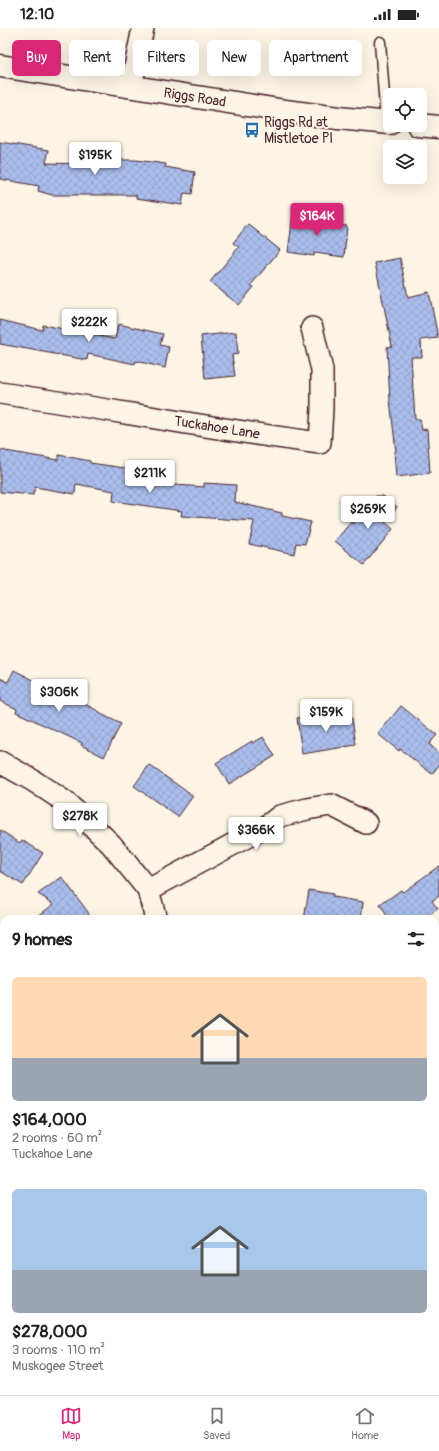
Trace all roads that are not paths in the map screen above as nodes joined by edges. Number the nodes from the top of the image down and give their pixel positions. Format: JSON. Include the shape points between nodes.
{"nodes":[{"id":1,"x":143,"y":28,"type":"edge"},
{"id":2,"x":380,"y":42,"type":"dead end"},
{"id":3,"x":0,"y":66,"type":"edge"},
{"id":4,"x":132,"y":87,"type":"junction"},
{"id":5,"x":385,"y":88,"type":"edge"},
{"id":6,"x":383,"y":122,"type":"edge"},
{"id":7,"x":427,"y":126,"type":"edge"},
{"id":8,"x":439,"y":127,"type":"edge"},
{"id":9,"x":312,"y":328,"type":"dead end"},
{"id":10,"x":0,"y":393,"type":"edge"},
{"id":11,"x":0,"y":762,"type":"edge"},
{"id":12,"x":366,"y":824,"type":"dead end"},
{"id":13,"x":148,"y":890,"type":"junction"},
{"id":14,"x":155,"y":915,"type":"edge"}],
"edges":[{"from":1,"to":4,"type":"street"},
{"from":2,"to":5,"type":"lane"},
{"from":3,"to":4,"type":"main road","name":"Riggs Road"},
{"from":4,"to":6,"type":"main road","name":"Riggs Road","via":[[279,110]]},
{"from":7,"to":8,"type":"main road"},
{"from":9,"to":10,"type":"street","name":"Tuckahoe Lane","via":[[322,370],[320,443]]},
{"from":11,"to":13,"type":"street","via":[[64,801],[111,844]]},
{"from":12,"to":13,"type":"street","via":[[331,805],[280,816],[267,826]]},
{"from":13,"to":14,"type":"street"}]}
